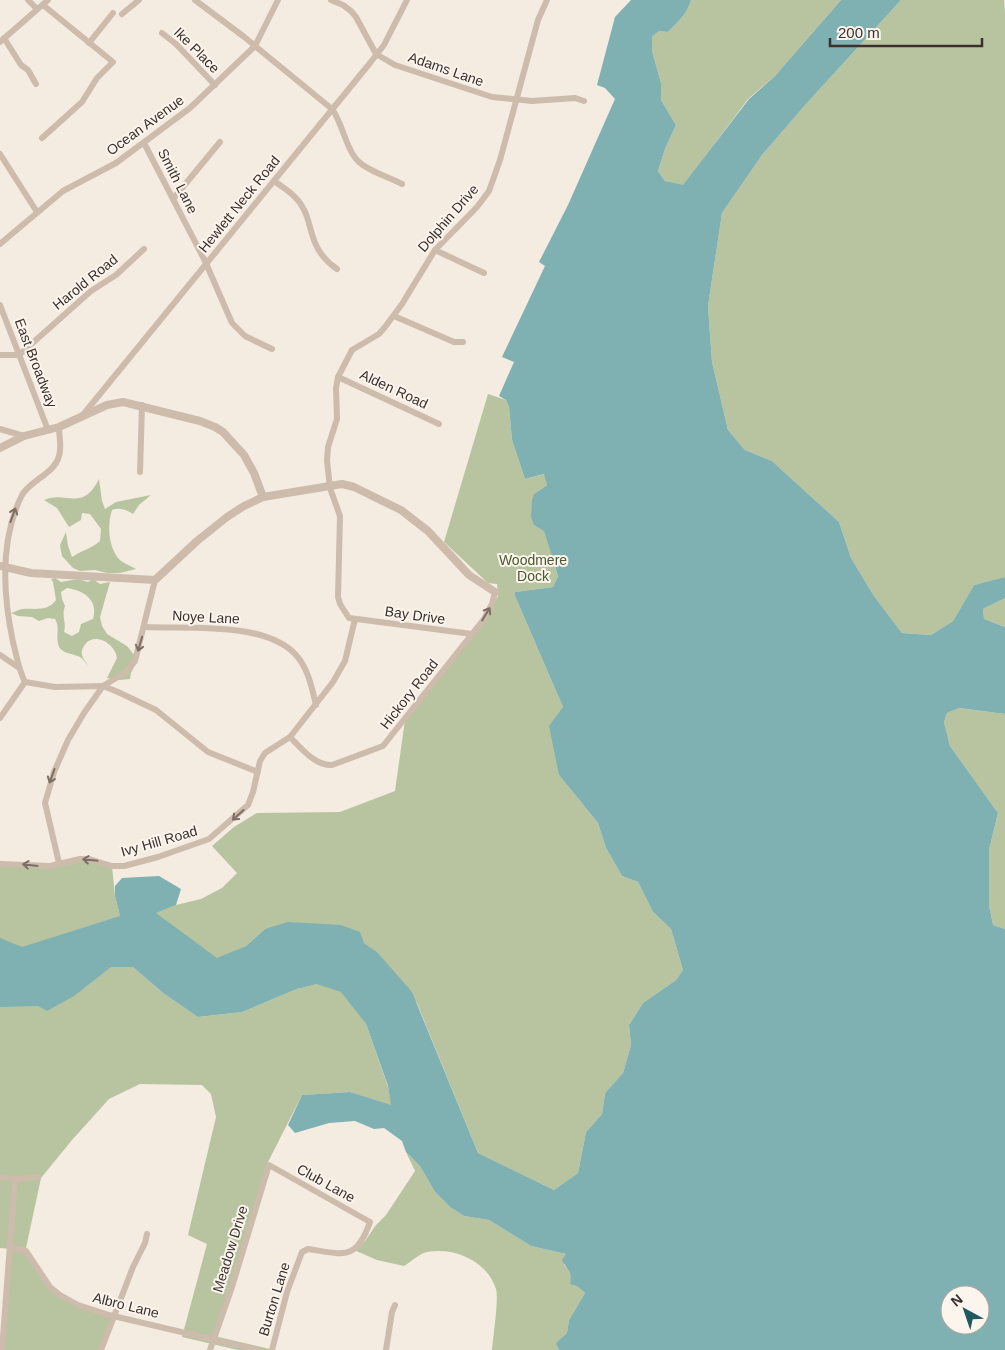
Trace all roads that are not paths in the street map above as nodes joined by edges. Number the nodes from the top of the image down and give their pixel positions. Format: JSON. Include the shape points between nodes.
{"nodes":[{"id":1,"x":28,"y":0,"type":"edge"},
{"id":2,"x":139,"y":0,"type":"edge"},
{"id":3,"x":195,"y":0,"type":"edge"},
{"id":4,"x":278,"y":0,"type":"edge"},
{"id":5,"x":331,"y":0,"type":"edge"},
{"id":6,"x":408,"y":0,"type":"edge"},
{"id":7,"x":547,"y":0,"type":"edge"},
{"id":8,"x":43,"y":4,"type":"edge"},
{"id":9,"x":113,"y":13,"type":"dead end"},
{"id":10,"x":122,"y":14,"type":"dead end"},
{"id":11,"x":162,"y":33,"type":"dead end"},
{"id":12,"x":2,"y":40,"type":"edge"},
{"id":13,"x":89,"y":43,"type":"junction"},
{"id":14,"x":255,"y":46,"type":"junction"},
{"id":15,"x":376,"y":54,"type":"junction"},
{"id":16,"x":36,"y":84,"type":"dead end"},
{"id":17,"x":214,"y":85,"type":"junction"},
{"id":18,"x":517,"y":100,"type":"junction"},
{"id":19,"x":584,"y":101,"type":"dead end"},
{"id":20,"x":332,"y":109,"type":"junction"},
{"id":21,"x":42,"y":138,"type":"dead end"},
{"id":22,"x":220,"y":142,"type":"dead end"},
{"id":23,"x":144,"y":143,"type":"junction"},
{"id":24,"x":0,"y":154,"type":"edge"},
{"id":25,"x":274,"y":180,"type":"junction"},
{"id":26,"x":402,"y":184,"type":"dead end"},
{"id":27,"x":173,"y":199,"type":"junction"},
{"id":28,"x":37,"y":212,"type":"junction"},
{"id":29,"x":0,"y":244,"type":"edge"},
{"id":30,"x":144,"y":248,"type":"dead end"},
{"id":31,"x":435,"y":250,"type":"junction"},
{"id":32,"x":206,"y":264,"type":"junction"},
{"id":33,"x":337,"y":270,"type":"dead end"},
{"id":34,"x":484,"y":273,"type":"dead end"},
{"id":35,"x":0,"y":305,"type":"edge"},
{"id":36,"x":394,"y":316,"type":"junction"},
{"id":37,"x":463,"y":342,"type":"dead end"},
{"id":38,"x":272,"y":349,"type":"dead end"},
{"id":39,"x":0,"y":355,"type":"edge"},
{"id":40,"x":19,"y":355,"type":"junction"},
{"id":41,"x":338,"y":377,"type":"junction"},
{"id":42,"x":142,"y":405,"type":"junction"},
{"id":43,"x":82,"y":417,"type":"junction"},
{"id":44,"x":439,"y":424,"type":"dead end"},
{"id":45,"x":59,"y":427,"type":"junction"},
{"id":46,"x":0,"y":429,"type":"edge"},
{"id":47,"x":48,"y":430,"type":"junction"},
{"id":48,"x":24,"y":436,"type":"junction"},
{"id":49,"x":0,"y":448,"type":"edge"},
{"id":50,"x":140,"y":472,"type":"dead end"},
{"id":51,"x":330,"y":485,"type":"junction"},
{"id":52,"x":263,"y":497,"type":"junction"},
{"id":53,"x":2,"y":566,"type":"edge"},
{"id":54,"x":155,"y":580,"type":"junction"},
{"id":55,"x":495,"y":592,"type":"joint"},
{"id":56,"x":355,"y":619,"type":"junction"},
{"id":57,"x":144,"y":627,"type":"junction"},
{"id":58,"x":472,"y":634,"type":"junction"},
{"id":59,"x":0,"y":655,"type":"edge"},
{"id":60,"x":18,"y":667,"type":"junction"},
{"id":61,"x":25,"y":682,"type":"junction"},
{"id":62,"x":103,"y":686,"type":"junction"},
{"id":63,"x":316,"y":704,"type":"junction"},
{"id":64,"x":0,"y":718,"type":"edge"},
{"id":65,"x":290,"y":737,"type":"junction"},
{"id":66,"x":258,"y":772,"type":"junction"},
{"id":67,"x":59,"y":863,"type":"junction"},
{"id":68,"x":0,"y":864,"type":"edge"},
{"id":69,"x":269,"y":1165,"type":"joint"},
{"id":70,"x":0,"y":1177,"type":"edge"},
{"id":71,"x":38,"y":1177,"type":"dead end"},
{"id":72,"x":15,"y":1179,"type":"junction"},
{"id":73,"x":370,"y":1222,"type":"joint"},
{"id":74,"x":147,"y":1234,"type":"dead end"},
{"id":75,"x":10,"y":1247,"type":"junction"},
{"id":76,"x":395,"y":1305,"type":"dead end"},
{"id":77,"x":114,"y":1316,"type":"junction"},
{"id":78,"x":214,"y":1340,"type":"junction"},
{"id":79,"x":2,"y":1350,"type":"edge"},
{"id":80,"x":101,"y":1350,"type":"edge"},
{"id":81,"x":210,"y":1350,"type":"edge"},
{"id":82,"x":258,"y":1350,"type":"edge"},
{"id":83,"x":272,"y":1350,"type":"edge"},
{"id":84,"x":386,"y":1350,"type":"edge"}],
"edges":[{"from":1,"to":8,"type":"street"},
{"from":2,"to":10,"type":"street"},
{"from":3,"to":14,"type":"street"},
{"from":4,"to":14,"type":"street","name":"Ocean Avenue"},
{"from":5,"to":15,"type":"street","via":[[343,4],[356,17]]},
{"from":6,"to":15,"type":"street","name":"Hewlett Neck Road"},
{"from":7,"to":18,"type":"street","name":"Dolphin Drive","via":[[538,20]]},
{"from":8,"to":12,"type":"street"},
{"from":8,"to":13,"type":"street"},
{"from":9,"to":13,"type":"street"},
{"from":11,"to":17,"type":"street","name":"Ike Place"},
{"from":12,"to":16,"type":"street"},
{"from":13,"to":21,"type":"street","via":[[113,62],[97,78],[82,102]]},
{"from":14,"to":17,"type":"street","name":"Ocean Avenue"},
{"from":14,"to":20,"type":"street"},
{"from":15,"to":18,"type":"street","name":"Adams Lane","via":[[395,65],[469,90]]},
{"from":15,"to":20,"type":"street","name":"Hewlett Neck Road"},
{"from":17,"to":23,"type":"street","name":"Ocean Avenue"},
{"from":18,"to":19,"type":"street","name":"Adams Lane","via":[[573,98]]},
{"from":18,"to":31,"type":"street","name":"Dolphin Drive","via":[[489,191]]},
{"from":20,"to":25,"type":"street","name":"Hewlett Neck Road"},
{"from":20,"to":26,"type":"street","via":[[358,161]]},
{"from":22,"to":27,"type":"street"},
{"from":23,"to":27,"type":"street","name":"Smith Lane"},
{"from":23,"to":28,"type":"street","name":"Ocean Avenue","via":[[116,163],[63,191]]},
{"from":24,"to":28,"type":"street"},
{"from":25,"to":32,"type":"street","name":"Hewlett Neck Road"},
{"from":25,"to":33,"type":"street","via":[[301,204],[316,246]]},
{"from":27,"to":32,"type":"street","name":"Smith Lane"},
{"from":28,"to":29,"type":"street","name":"Ocean Avenue"},
{"from":30,"to":40,"type":"street","name":"Harold Road"},
{"from":31,"to":34,"type":"street"},
{"from":31,"to":36,"type":"street","name":"Dolphin Drive"},
{"from":32,"to":38,"type":"street","name":"Smith Lane","via":[[238,330],[254,342]]},
{"from":32,"to":43,"type":"street","name":"Hewlett Neck Road"},
{"from":35,"to":40,"type":"street","name":"East Broadway"},
{"from":36,"to":37,"type":"street","via":[[454,342]]},
{"from":36,"to":41,"type":"street","name":"Dolphin Drive","via":[[378,334],[352,350]]},
{"from":39,"to":40,"type":"street"},
{"from":40,"to":47,"type":"street","name":"East Broadway"},
{"from":41,"to":44,"type":"street","name":"Alden Road"},
{"from":41,"to":51,"type":"street","name":"Dolphin Drive","via":[[337,420],[327,454]]},
{"from":42,"to":43,"type":"street","via":[[118,402]]},
{"from":42,"to":50,"type":"street"},
{"from":42,"to":52,"type":"street","via":[[200,421],[223,432],[244,455]]},
{"from":43,"to":45,"type":"street"},
{"from":45,"to":47,"type":"street"},
{"from":53,"to":45,"type":"street","one_way":true,"via":[[6,537],[15,509],[28,487],[56,464],[60,450]]},
{"from":46,"to":48,"type":"street"},
{"from":47,"to":48,"type":"street"},
{"from":48,"to":49,"type":"street"},
{"from":51,"to":52,"type":"street"},
{"from":51,"to":55,"type":"street","via":[[354,487],[401,510],[428,531],[469,575]]},
{"from":51,"to":56,"type":"street","via":[[340,516],[338,597],[344,612]]},
{"from":52,"to":54,"type":"street","via":[[227,517]]},
{"from":53,"to":54,"type":"street","via":[[30,573]]},
{"from":53,"to":60,"type":"street"},
{"from":54,"to":57,"type":"street"},
{"from":58,"to":55,"type":"street","name":"Hickory Road","one_way":true,"via":[[488,613]]},
{"from":56,"to":58,"type":"street","name":"Bay Drive"},
{"from":56,"to":63,"type":"street","name":"Ivy Hill Road","via":[[345,661]]},
{"from":57,"to":62,"type":"street","one_way":true,"via":[[135,662],[126,672]]},
{"from":57,"to":63,"type":"street","name":"Noye Lane","via":[[231,629],[281,644],[303,664]]},
{"from":58,"to":65,"type":"street","name":"Hickory Road","via":[[383,746],[325,766]]},
{"from":59,"to":60,"type":"street"},
{"from":60,"to":61,"type":"street"},
{"from":61,"to":62,"type":"street","via":[[55,687]]},
{"from":61,"to":64,"type":"street"},
{"from":62,"to":66,"type":"street","via":[[156,710],[208,752]]},
{"from":62,"to":67,"type":"street","one_way":true,"via":[[68,740],[46,796],[45,809]]},
{"from":63,"to":65,"type":"street","name":"Ivy Hill Road"},
{"from":65,"to":66,"type":"street","name":"Ivy Hill Road","via":[[265,753]]},
{"from":66,"to":67,"type":"street","name":"Ivy Hill Road","one_way":true,"via":[[248,805],[203,842],[124,866],[89,859]]},
{"from":67,"to":68,"type":"street","name":"Ivy Hill Road","one_way":true,"via":[[42,866]]},
{"from":69,"to":73,"type":"street","name":"Club Lane"},
{"from":69,"to":78,"type":"street","name":"Meadow Drive"},
{"from":70,"to":72,"type":"street"},
{"from":71,"to":72,"type":"street"},
{"from":72,"to":75,"type":"street"},
{"from":73,"to":83,"type":"street","name":"Burton Lane","via":[[362,1240],[347,1254],[308,1249],[302,1252],[287,1292]]},
{"from":74,"to":77,"type":"street"},
{"from":75,"to":77,"type":"street","name":"Albro Lane","via":[[26,1251],[44,1279],[60,1295],[78,1305]]},
{"from":75,"to":79,"type":"street"},
{"from":76,"to":84,"type":"street"},
{"from":77,"to":78,"type":"street","name":"Albro Lane"},
{"from":77,"to":80,"type":"street"},
{"from":78,"to":81,"type":"street"},
{"from":78,"to":82,"type":"street","name":"Albro Lane"}]}
